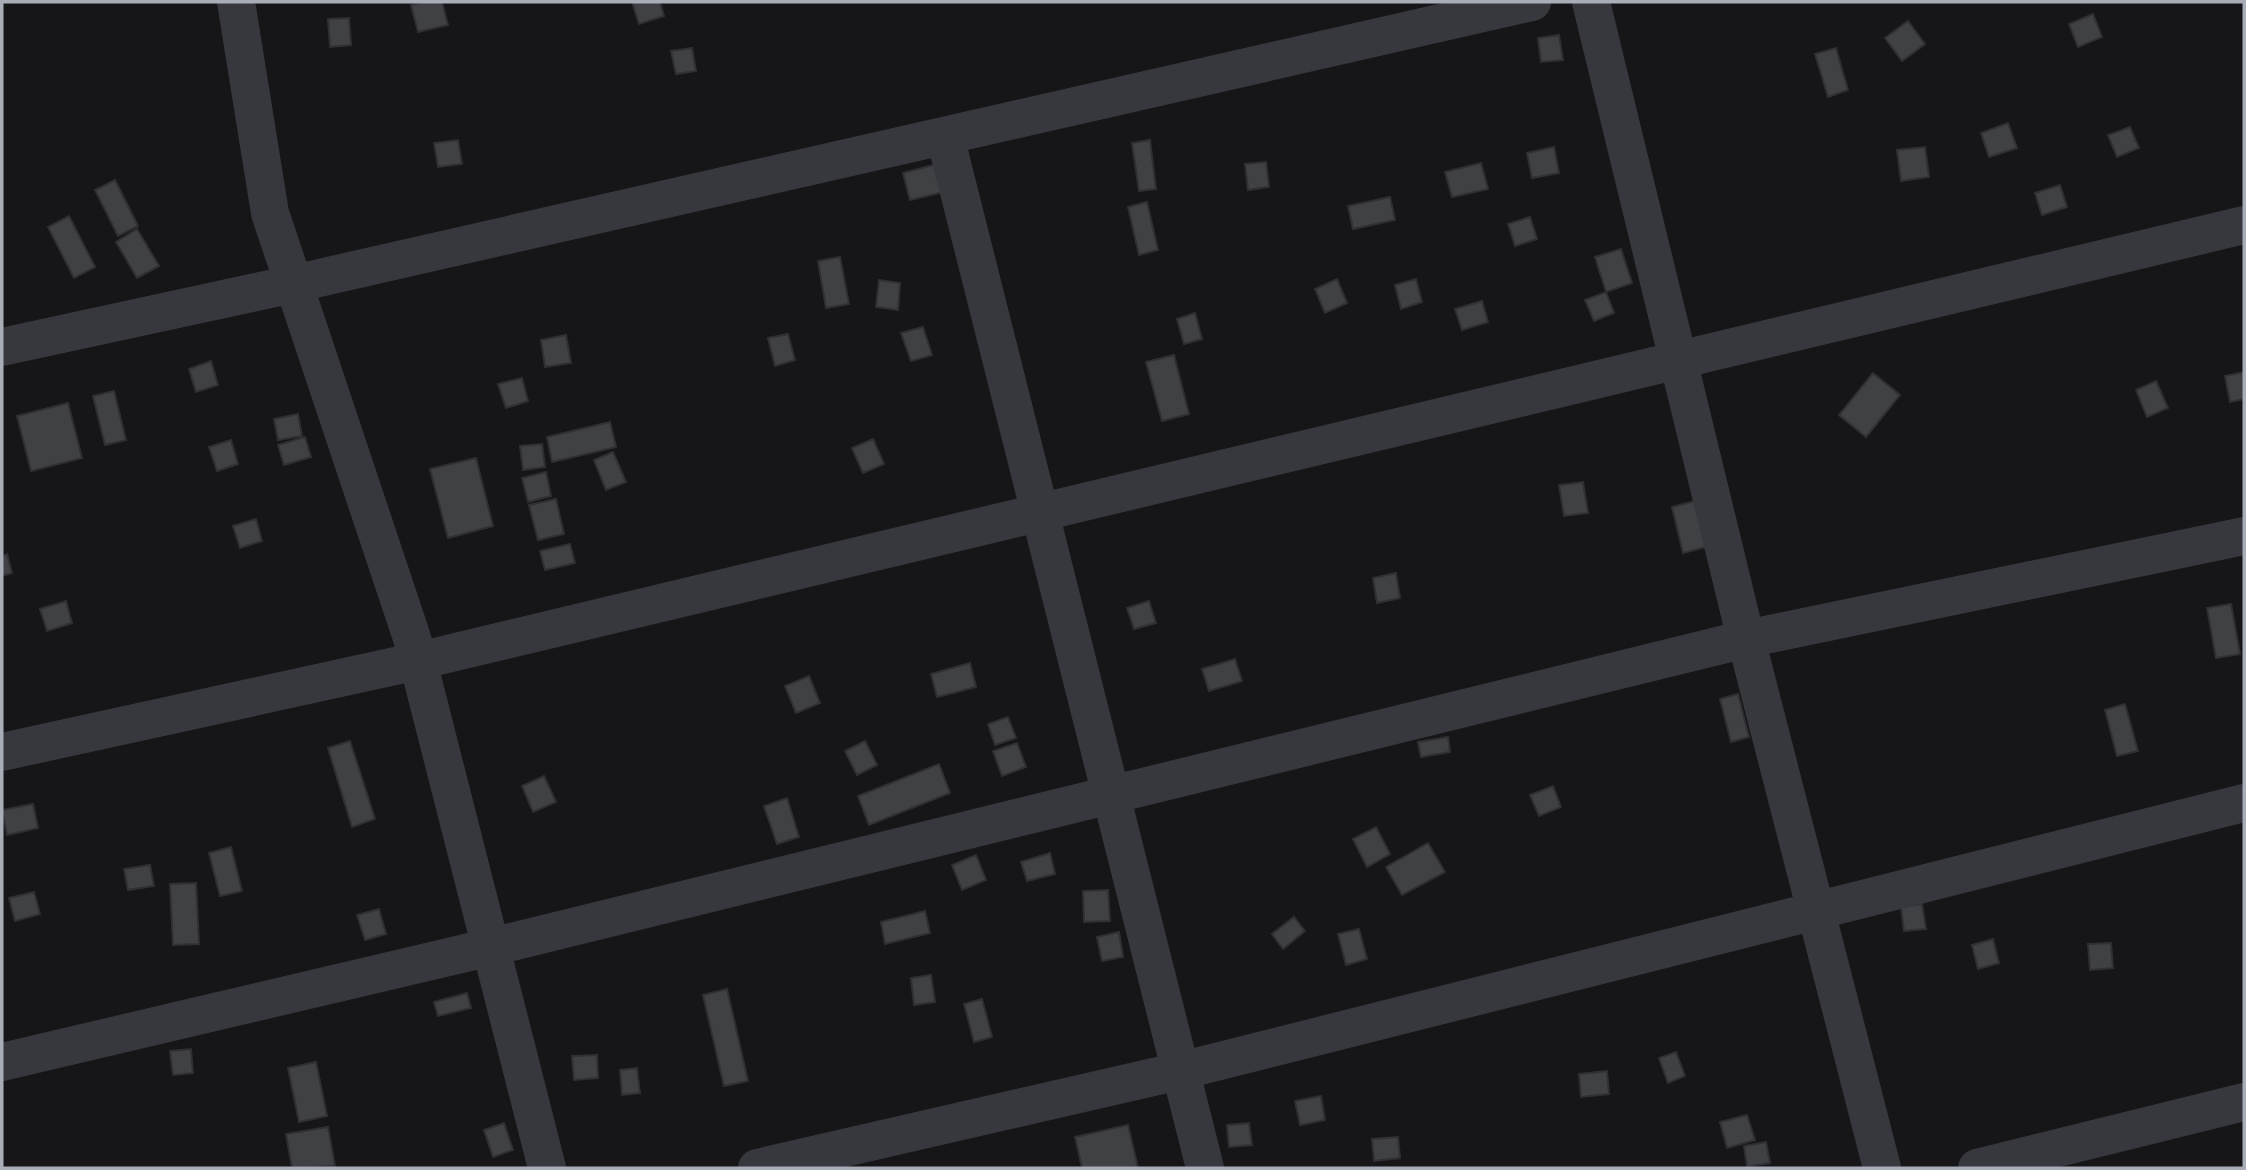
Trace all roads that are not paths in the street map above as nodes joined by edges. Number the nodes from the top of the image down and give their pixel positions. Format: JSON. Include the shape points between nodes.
{"nodes":[{"id":1,"x":236,"y":2,"type":"edge"},
{"id":2,"x":1532,"y":2,"type":"edge"},
{"id":3,"x":1591,"y":2,"type":"edge"},
{"id":4,"x":945,"y":136,"type":"junction"},
{"id":5,"x":2244,"y":225,"type":"edge"},
{"id":6,"x":293,"y":284,"type":"junction"},
{"id":7,"x":2,"y":347,"type":"edge"},
{"id":8,"x":1678,"y":361,"type":"junction"},
{"id":9,"x":1040,"y":513,"type":"junction"},
{"id":10,"x":2244,"y":536,"type":"edge"},
{"id":11,"x":1746,"y":639,"type":"junction"},
{"id":12,"x":418,"y":661,"type":"junction"},
{"id":13,"x":2,"y":752,"type":"edge"},
{"id":14,"x":1111,"y":795,"type":"junction"},
{"id":15,"x":2244,"y":803,"type":"edge"},
{"id":16,"x":1816,"y":911,"type":"junction"},
{"id":17,"x":491,"y":947,"type":"junction"},
{"id":18,"x":2,"y":1062,"type":"edge"},
{"id":19,"x":1181,"y":1071,"type":"junction"},
{"id":20,"x":2244,"y":1102,"type":"edge"},
{"id":21,"x":547,"y":1168,"type":"edge"},
{"id":22,"x":757,"y":1168,"type":"edge"},
{"id":23,"x":1206,"y":1168,"type":"edge"},
{"id":24,"x":1882,"y":1168,"type":"edge"},
{"id":25,"x":1977,"y":1168,"type":"edge"}],
"edges":[{"from":1,"to":6,"type":"street","via":[[270,213]]},
{"from":2,"to":4,"type":"street"},
{"from":3,"to":8,"type":"street"},
{"from":4,"to":6,"type":"street"},
{"from":4,"to":9,"type":"street"},
{"from":5,"to":8,"type":"street"},
{"from":6,"to":7,"type":"street"},
{"from":6,"to":12,"type":"street"},
{"from":8,"to":9,"type":"street"},
{"from":8,"to":11,"type":"street"},
{"from":9,"to":12,"type":"street"},
{"from":9,"to":14,"type":"street"},
{"from":10,"to":11,"type":"street"},
{"from":11,"to":14,"type":"street"},
{"from":11,"to":16,"type":"street"},
{"from":12,"to":13,"type":"street"},
{"from":12,"to":17,"type":"street"},
{"from":14,"to":17,"type":"street"},
{"from":14,"to":19,"type":"street"},
{"from":15,"to":16,"type":"street"},
{"from":16,"to":19,"type":"street"},
{"from":16,"to":24,"type":"street"},
{"from":17,"to":18,"type":"street"},
{"from":17,"to":21,"type":"street"},
{"from":19,"to":22,"type":"street"},
{"from":19,"to":23,"type":"street"},
{"from":20,"to":25,"type":"street"}]}
